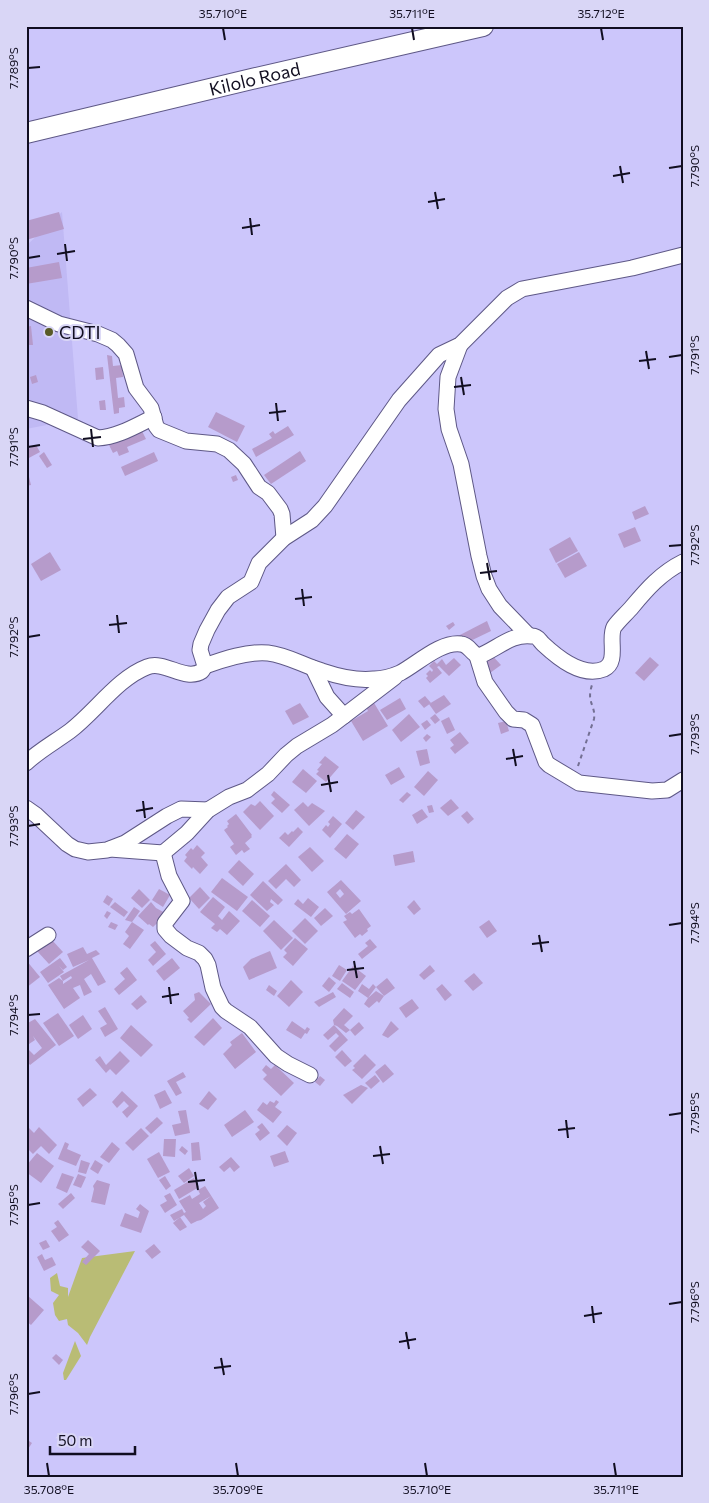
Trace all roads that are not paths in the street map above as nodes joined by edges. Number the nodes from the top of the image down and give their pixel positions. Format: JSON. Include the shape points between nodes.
{"nodes":[{"id":1,"x":483,"y":26,"type":"edge"},
{"id":2,"x":26,"y":133,"type":"edge"},
{"id":3,"x":683,"y":255,"type":"edge"},
{"id":4,"x":26,"y":308,"type":"edge"},
{"id":5,"x":460,"y":345,"type":"junction"},
{"id":6,"x":26,"y":408,"type":"edge"},
{"id":7,"x":154,"y":417,"type":"junction"},
{"id":8,"x":284,"y":538,"type":"junction"},
{"id":9,"x":683,"y":562,"type":"edge"},
{"id":10,"x":528,"y":636,"type":"junction"},
{"id":11,"x":477,"y":656,"type":"junction"},
{"id":12,"x":205,"y":666,"type":"junction"},
{"id":13,"x":313,"y":668,"type":"junction"},
{"id":14,"x":398,"y":674,"type":"junction"},
{"id":15,"x":344,"y":716,"type":"junction"},
{"id":16,"x":26,"y":762,"type":"edge"},
{"id":17,"x":683,"y":780,"type":"edge"},
{"id":18,"x":26,"y":808,"type":"edge"},
{"id":19,"x":208,"y":810,"type":"junction"},
{"id":20,"x":110,"y":849,"type":"junction"},
{"id":21,"x":163,"y":853,"type":"junction"},
{"id":22,"x":48,"y":935,"type":"dead end"},
{"id":23,"x":26,"y":949,"type":"edge"},
{"id":24,"x":310,"y":1075,"type":"dead end"}],
"edges":[{"from":1,"to":2,"type":"main road","name":"Kilolo Road"},
{"from":3,"to":5,"type":"street","via":[[522,289],[507,298]]},
{"from":4,"to":7,"type":"street","via":[[58,324],[112,340],[126,354],[136,388]]},
{"from":5,"to":8,"type":"street","via":[[440,355],[399,400],[325,506],[312,520]]},
{"from":5,"to":10,"type":"street","via":[[448,377],[448,428],[461,464],[479,556],[489,589]]},
{"from":6,"to":7,"type":"street","via":[[98,438],[124,431]]},
{"from":7,"to":8,"type":"street","via":[[159,430],[186,441],[219,444],[238,457],[259,487],[280,509]]},
{"from":8,"to":12,"type":"street","via":[[259,563],[251,582],[228,597],[218,610],[201,644]]},
{"from":9,"to":10,"type":"street","via":[[668,570],[648,588],[613,628],[610,664],[606,668],[582,669],[566,662],[538,637]]},
{"from":10,"to":11,"type":"street","via":[[513,638]]},
{"from":11,"to":14,"type":"street","via":[[459,643],[438,650]]},
{"from":11,"to":17,"type":"street","via":[[485,682],[506,712],[513,719],[524,720],[532,726],[546,762],[574,781],[652,791],[666,790]]},
{"from":12,"to":13,"type":"street","via":[[250,653],[267,653]]},
{"from":12,"to":16,"type":"street","via":[[192,675],[152,666],[133,674],[70,731]]},
{"from":13,"to":14,"type":"street","via":[[374,679]]},
{"from":13,"to":15,"type":"street","via":[[327,698]]},
{"from":14,"to":15,"type":"street"},
{"from":15,"to":19,"type":"street","via":[[297,746],[247,790]]},
{"from":18,"to":20,"type":"street","via":[[75,849],[88,852]]},
{"from":19,"to":20,"type":"street","via":[[181,809]]},
{"from":19,"to":21,"type":"street","via":[[187,834]]},
{"from":20,"to":21,"type":"street"},
{"from":21,"to":24,"type":"street","via":[[169,876],[182,900],[164,923],[165,929],[205,959],[222,1007],[250,1027],[276,1056]]},
{"from":22,"to":23,"type":"street"}]}
